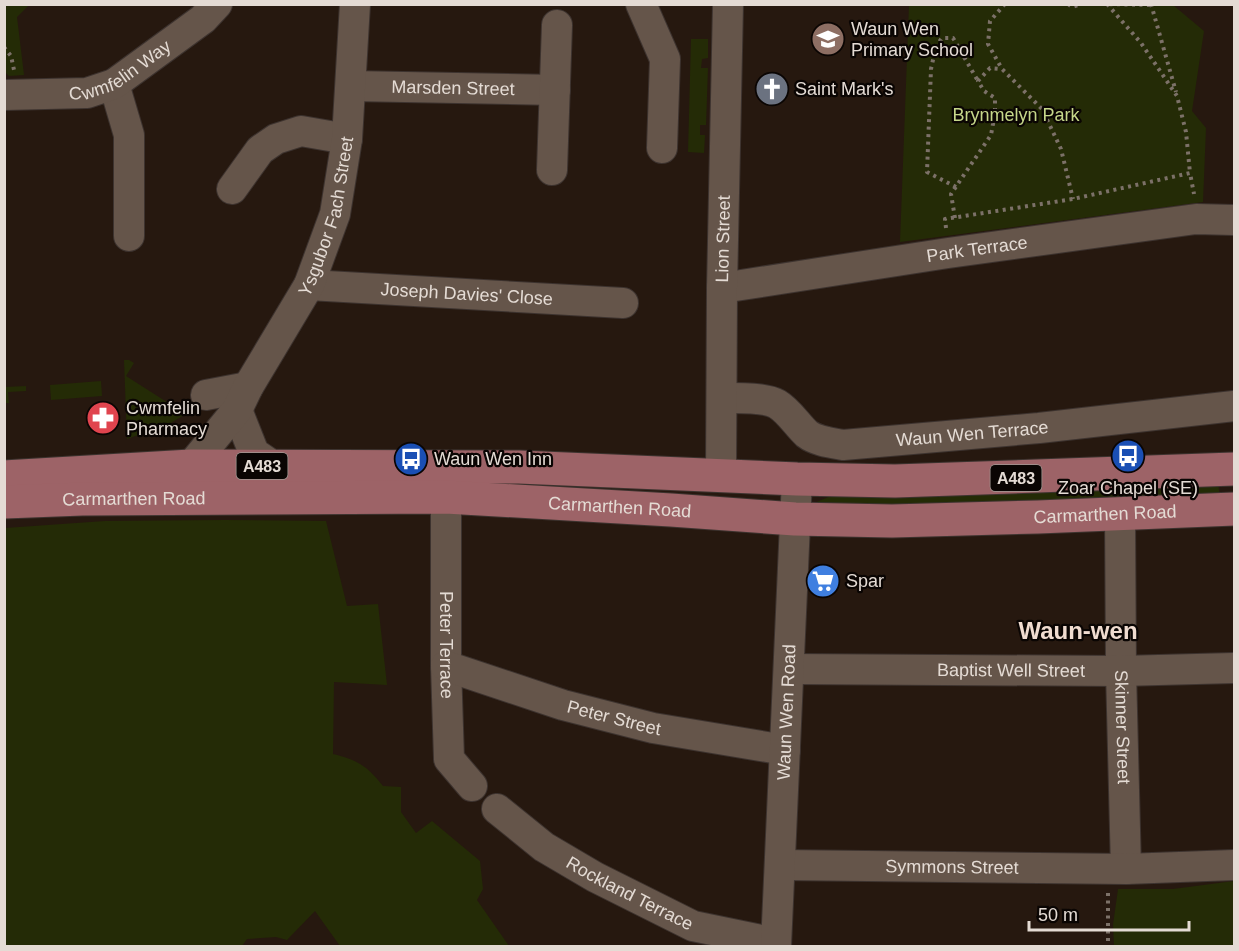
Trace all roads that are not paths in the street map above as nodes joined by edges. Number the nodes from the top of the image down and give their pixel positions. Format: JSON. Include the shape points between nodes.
{"nodes":[{"id":1,"x":217,"y":4,"type":"edge"},
{"id":2,"x":355,"y":4,"type":"edge"},
{"id":3,"x":641,"y":4,"type":"edge"},
{"id":4,"x":728,"y":4,"type":"edge"},
{"id":5,"x":557,"y":25,"type":"dead end"},
{"id":6,"x":114,"y":84,"type":"junction"},
{"id":7,"x":351,"y":86,"type":"junction"},
{"id":8,"x":555,"y":90,"type":"junction"},
{"id":9,"x":4,"y":95,"type":"edge"},
{"id":10,"x":347,"y":139,"type":"junction"},
{"id":11,"x":662,"y":148,"type":"dead end"},
{"id":12,"x":552,"y":170,"type":"dead end"},
{"id":13,"x":232,"y":189,"type":"dead end"},
{"id":14,"x":1234,"y":220,"type":"edge"},
{"id":15,"x":129,"y":236,"type":"dead end"},
{"id":16,"x":309,"y":285,"type":"junction"},
{"id":17,"x":722,"y":288,"type":"junction"},
{"id":18,"x":623,"y":303,"type":"dead end"},
{"id":19,"x":206,"y":395,"type":"dead end"},
{"id":20,"x":243,"y":398,"type":"junction"},
{"id":21,"x":722,"y":398,"type":"junction"},
{"id":22,"x":1234,"y":406,"type":"edge"},
{"id":23,"x":191,"y":466,"type":"junction"},
{"id":24,"x":273,"y":466,"type":"junction"},
{"id":25,"x":1234,"y":469,"type":"edge"},
{"id":26,"x":721,"y":475,"type":"junction"},
{"id":27,"x":4,"y":477,"type":"edge"},
{"id":28,"x":797,"y":479,"type":"junction"},
{"id":29,"x":446,"y":497,"type":"junction"},
{"id":30,"x":4,"y":502,"type":"edge"},
{"id":31,"x":1234,"y":508,"type":"edge"},
{"id":32,"x":1120,"y":514,"type":"junction"},
{"id":33,"x":795,"y":519,"type":"junction"},
{"id":34,"x":446,"y":666,"type":"junction"},
{"id":35,"x":1234,"y":668,"type":"edge"},
{"id":36,"x":789,"y":669,"type":"junction"},
{"id":37,"x":1120,"y":671,"type":"junction"},
{"id":38,"x":785,"y":750,"type":"junction"},
{"id":39,"x":472,"y":786,"type":"dead end"},
{"id":40,"x":497,"y":809,"type":"dead end"},
{"id":41,"x":780,"y":865,"type":"junction"},
{"id":42,"x":1234,"y":865,"type":"edge"},
{"id":43,"x":1117,"y":868,"type":"junction"},
{"id":44,"x":776,"y":945,"type":"edge"}],
"edges":[{"from":1,"to":6,"type":"street","name":"Cwmfelin Way","via":[[203,19]]},
{"from":2,"to":7,"type":"street","name":"Ysgubor Fach Street"},
{"from":3,"to":11,"type":"street","via":[[665,59]]},
{"from":4,"to":17,"type":"street","name":"Lion Street"},
{"from":5,"to":8,"type":"street"},
{"from":6,"to":9,"type":"street","name":"Cwmfelin Way","via":[[87,93]]},
{"from":6,"to":15,"type":"street","via":[[129,135]]},
{"from":7,"to":8,"type":"street","name":"Marsden Street"},
{"from":7,"to":10,"type":"street","name":"Ysgubor Fach Street"},
{"from":8,"to":12,"type":"street"},
{"from":10,"to":13,"type":"street","via":[[301,131],[276,139],[260,150]]},
{"from":10,"to":16,"type":"street","name":"Ysgubor Fach Street","via":[[335,214]]},
{"from":14,"to":17,"type":"street","name":"Park Terrace","via":[[1196,219]]},
{"from":16,"to":18,"type":"street","name":"Joseph Davies' Close"},
{"from":16,"to":20,"type":"street","name":"Ysgubor Fach Street"},
{"from":17,"to":21,"type":"street","name":"Lion Street"},
{"from":19,"to":20,"type":"street"},
{"from":20,"to":23,"type":"street","name":"Ysgubor Fach Street"},
{"from":20,"to":24,"type":"street","via":[[254,453]]},
{"from":21,"to":22,"type":"street","name":"Waun Wen Terrace","via":[[776,403],[809,435],[843,445]]},
{"from":21,"to":26,"type":"street","name":"Lion Street"},
{"from":23,"to":24,"type":"main road","name":"Carmarthen Road","number":"A483"},
{"from":23,"to":27,"type":"main road","name":"Carmarthen Road","number":"A483"},
{"from":24,"to":26,"type":"main road","name":"Carmarthen Road","number":"A483","via":[[519,467]]},
{"from":25,"to":28,"type":"main road","name":"Carmarthen Road","number":"A483","via":[[895,481]]},
{"from":26,"to":28,"type":"main road","name":"Carmarthen Road","number":"A483"},
{"from":28,"to":33,"type":"street","name":"Waun Wen Road"},
{"from":29,"to":30,"type":"main road","name":"Carmarthen Road","number":"A483"},
{"from":29,"to":33,"type":"main road","name":"Carmarthen Road","number":"A483"},
{"from":29,"to":34,"type":"street","name":"Peter Terrace"},
{"from":31,"to":32,"type":"main road","name":"Carmarthen Road","number":"A483"},
{"from":32,"to":33,"type":"main road","name":"Carmarthen Road","number":"A483","via":[[892,521]]},
{"from":32,"to":37,"type":"street","name":"Skinner Street"},
{"from":33,"to":36,"type":"street","name":"Waun Wen Road"},
{"from":34,"to":38,"type":"street","name":"Peter Street","via":[[562,705],[653,728]]},
{"from":34,"to":39,"type":"street","name":"Peter Terrace","via":[[449,759]]},
{"from":35,"to":37,"type":"street","name":"Baptist Well Street"},
{"from":36,"to":37,"type":"street","name":"Baptist Well Street"},
{"from":36,"to":38,"type":"street","name":"Waun Wen Road"},
{"from":37,"to":43,"type":"street","name":"Skinner Street"},
{"from":38,"to":41,"type":"street","name":"Waun Wen Road"},
{"from":40,"to":44,"type":"street","name":"Rockland Terrace","via":[[544,847],[693,926]]},
{"from":41,"to":43,"type":"street","name":"Symmons Street"},
{"from":41,"to":44,"type":"street","name":"Waun Wen Road"},
{"from":42,"to":43,"type":"street","name":"Symmons Street"}]}
